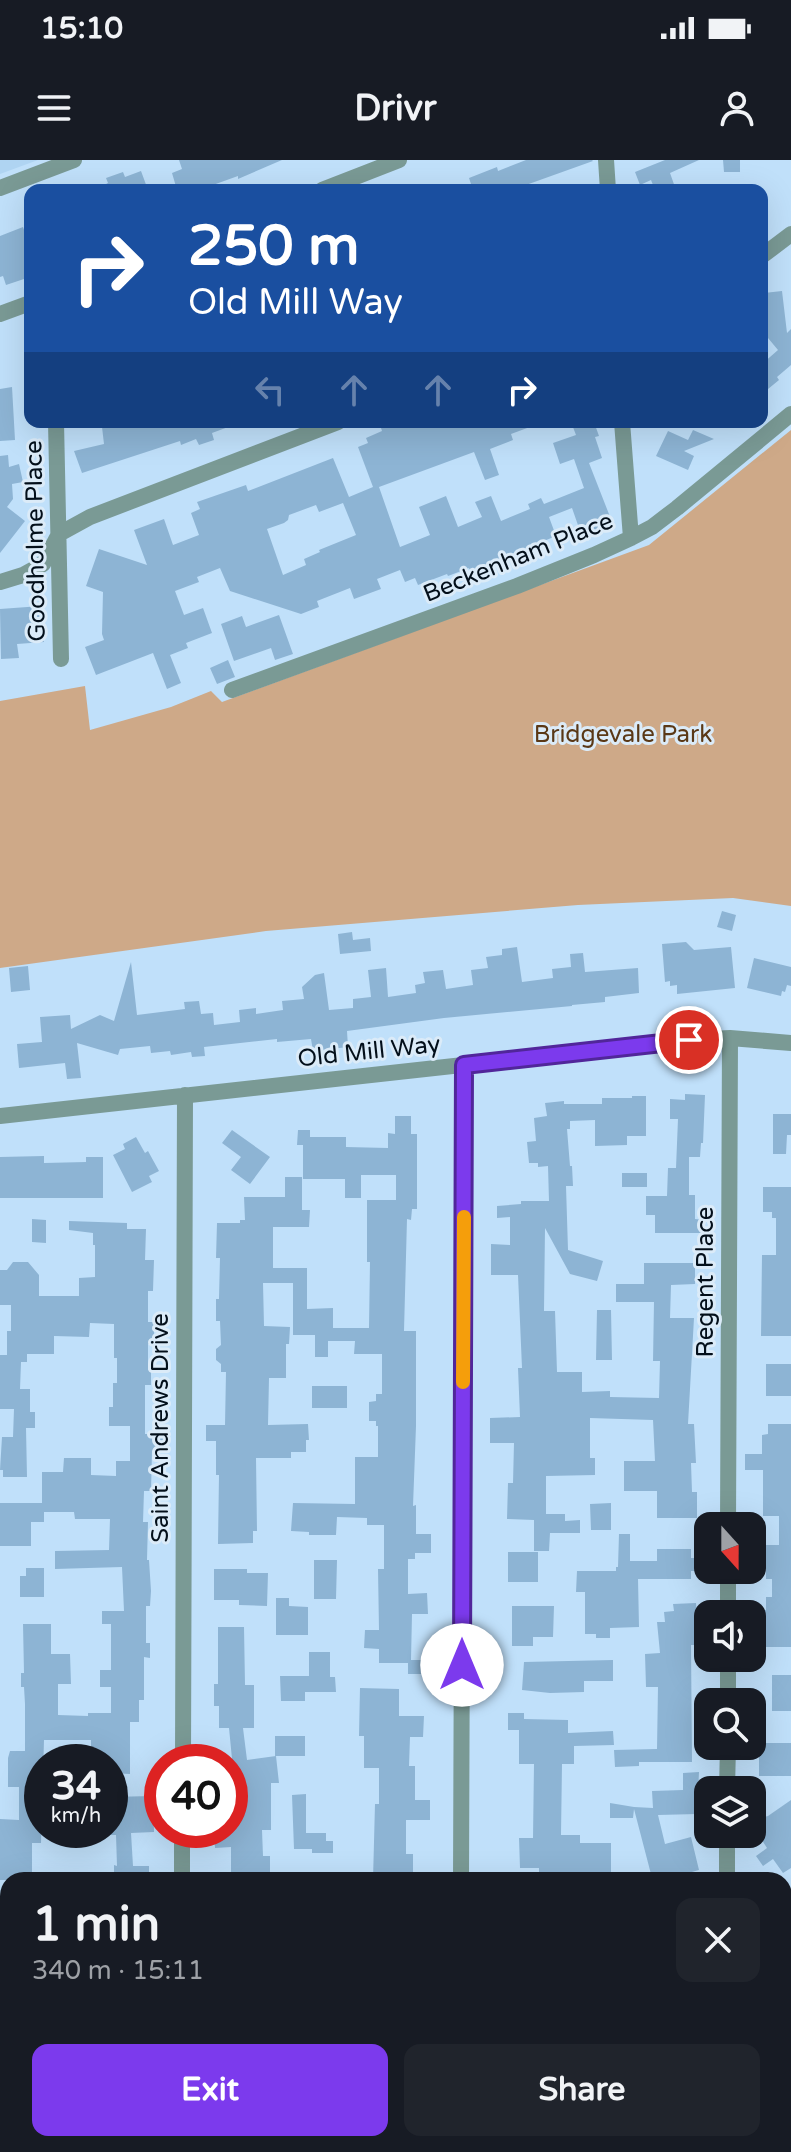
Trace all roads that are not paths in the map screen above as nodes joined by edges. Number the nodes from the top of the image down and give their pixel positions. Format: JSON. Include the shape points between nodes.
{"nodes":[{"id":1,"x":74,"y":160,"type":"edge"},
{"id":2,"x":399,"y":160,"type":"edge"},
{"id":3,"x":606,"y":160,"type":"edge"},
{"id":4,"x":337,"y":184,"type":"edge"},
{"id":5,"x":608,"y":184,"type":"edge"},
{"id":6,"x":0,"y":188,"type":"edge"},
{"id":7,"x":791,"y":234,"type":"edge"},
{"id":8,"x":768,"y":251,"type":"edge"},
{"id":9,"x":24,"y":305,"type":"edge"},
{"id":10,"x":0,"y":314,"type":"edge"},
{"id":11,"x":791,"y":414,"type":"edge"},
{"id":12,"x":56,"y":428,"type":"edge"},
{"id":13,"x":322,"y":428,"type":"edge"},
{"id":14,"x":622,"y":428,"type":"edge"},
{"id":15,"x":59,"y":534,"type":"junction"},
{"id":16,"x":631,"y":538,"type":"junction"},
{"id":17,"x":0,"y":582,"type":"edge"},
{"id":18,"x":61,"y":659,"type":"dead end"},
{"id":19,"x":232,"y":690,"type":"dead end"},
{"id":20,"x":730,"y":1038,"type":"junction"},
{"id":21,"x":791,"y":1043,"type":"edge"},
{"id":22,"x":464,"y":1065,"type":"junction"},
{"id":23,"x":185,"y":1095,"type":"junction"},
{"id":24,"x":0,"y":1116,"type":"edge"},
{"id":25,"x":728,"y":1512,"type":"edge"},
{"id":26,"x":183,"y":1744,"type":"edge"},
{"id":27,"x":182,"y":1848,"type":"edge"},
{"id":28,"x":727,"y":1848,"type":"edge"},
{"id":29,"x":182,"y":1872,"type":"edge"},
{"id":30,"x":461,"y":1872,"type":"edge"},
{"id":31,"x":727,"y":1872,"type":"edge"}],
"edges":[{"from":1,"to":6,"type":"street"},
{"from":2,"to":4,"type":"street"},
{"from":3,"to":5,"type":"street"},
{"from":7,"to":8,"type":"street"},
{"from":9,"to":10,"type":"street"},
{"from":11,"to":16,"type":"street","name":"Beckenham Place","via":[[677,508]]},
{"from":12,"to":15,"type":"street","name":"Goodholme Place"},
{"from":13,"to":15,"type":"street","via":[[90,517]]},
{"from":14,"to":16,"type":"street"},
{"from":15,"to":17,"type":"street","via":[[43,564]]},
{"from":15,"to":18,"type":"street","name":"Goodholme Place"},
{"from":16,"to":19,"type":"street","name":"Beckenham Place","via":[[517,586]]},
{"from":20,"to":21,"type":"street","name":"Old Mill Way"},
{"from":20,"to":22,"type":"street","name":"Old Mill Way"},
{"from":20,"to":25,"type":"street","name":"Regent Place"},
{"from":22,"to":23,"type":"street","name":"Old Mill Way"},
{"from":22,"to":30,"type":"street"},
{"from":23,"to":24,"type":"street","name":"Old Mill Way"},
{"from":23,"to":26,"type":"street","name":"Saint Andrews Drive"},
{"from":27,"to":29,"type":"street"},
{"from":28,"to":31,"type":"street"}]}
